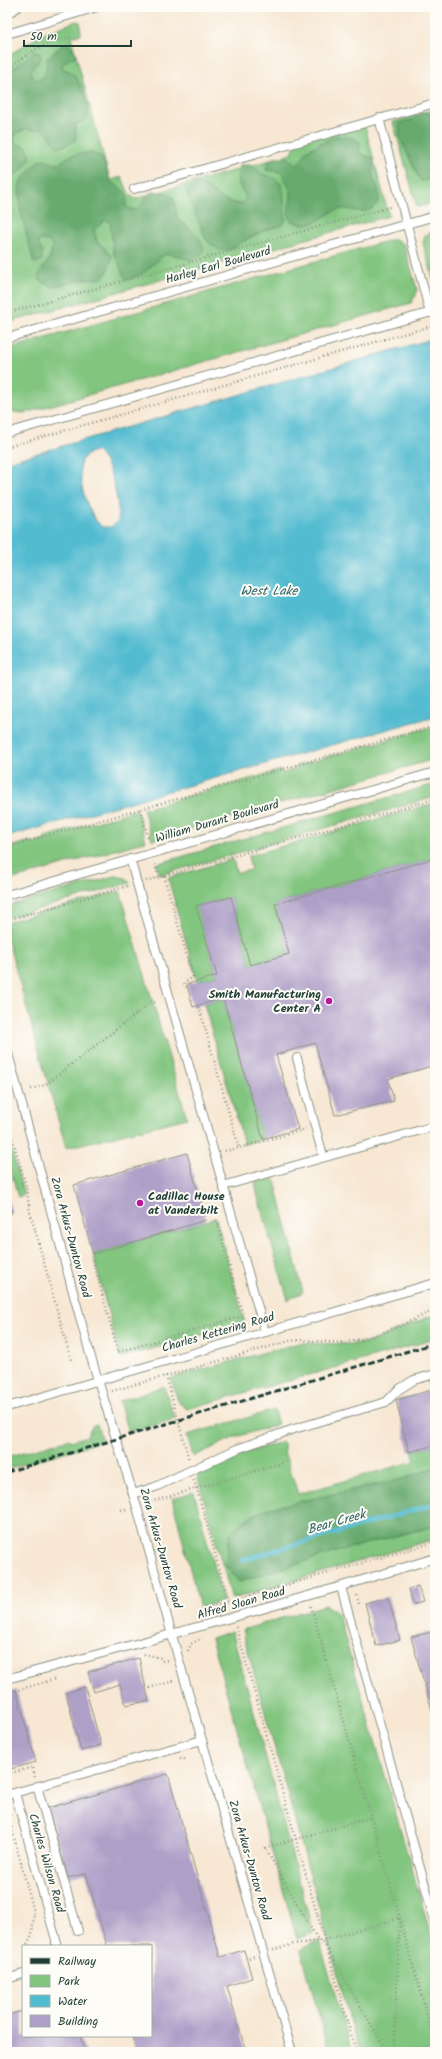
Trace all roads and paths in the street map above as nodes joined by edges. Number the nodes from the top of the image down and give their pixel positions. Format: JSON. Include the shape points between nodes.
{"nodes":[{"id":1,"x":18,"y":7,"type":"edge"},
{"id":2,"x":97,"y":7,"type":"edge"},
{"id":3,"x":85,"y":9,"type":"edge"},
{"id":4,"x":7,"y":14,"type":"edge"},
{"id":5,"x":7,"y":34,"type":"edge"},
{"id":6,"x":71,"y":37,"type":"dead end"},
{"id":7,"x":7,"y":71,"type":"edge"},
{"id":8,"x":435,"y":103,"type":"edge"},
{"id":9,"x":379,"y":118,"type":"junction"},
{"id":10,"x":134,"y":189,"type":"dead end"},
{"id":11,"x":390,"y":207,"type":"dead end"},
{"id":12,"x":435,"y":216,"type":"edge"},
{"id":13,"x":406,"y":224,"type":"junction"},
{"id":14,"x":433,"y":312,"type":"edge"},
{"id":15,"x":7,"y":313,"type":"edge"},
{"id":16,"x":435,"y":325,"type":"edge"},
{"id":17,"x":7,"y":338,"type":"edge"},
{"id":18,"x":7,"y":433,"type":"edge"},
{"id":19,"x":7,"y":447,"type":"edge"},
{"id":20,"x":435,"y":726,"type":"edge"},
{"id":21,"x":435,"y":772,"type":"edge"},
{"id":22,"x":435,"y":800,"type":"edge"},
{"id":23,"x":140,"y":809,"type":"junction"},
{"id":24,"x":149,"y":840,"type":"dead end"},
{"id":25,"x":7,"y":847,"type":"edge"},
{"id":26,"x":130,"y":858,"type":"junction"},
{"id":27,"x":155,"y":864,"type":"dead end"},
{"id":28,"x":164,"y":876,"type":"junction"},
{"id":29,"x":159,"y":878,"type":"junction"},
{"id":30,"x":137,"y":884,"type":"junction"},
{"id":31,"x":7,"y":895,"type":"edge"},
{"id":32,"x":7,"y":920,"type":"edge"},
{"id":33,"x":187,"y":988,"type":"dead end"},
{"id":34,"x":155,"y":1002,"type":"dead end"},
{"id":35,"x":199,"y":1007,"type":"dead end"},
{"id":36,"x":7,"y":1050,"type":"edge"},
{"id":37,"x":297,"y":1058,"type":"dead end"},
{"id":38,"x":31,"y":1089,"type":"dead end"},
{"id":39,"x":8,"y":1123,"type":"edge"},
{"id":40,"x":435,"y":1126,"type":"edge"},
{"id":41,"x":310,"y":1128,"type":"dead end"},
{"id":42,"x":239,"y":1148,"type":"junction"},
{"id":43,"x":226,"y":1152,"type":"dead end"},
{"id":44,"x":323,"y":1156,"type":"junction"},
{"id":45,"x":223,"y":1186,"type":"junction"},
{"id":46,"x":216,"y":1218,"type":"dead end"},
{"id":47,"x":93,"y":1260,"type":"dead end"},
{"id":48,"x":435,"y":1283,"type":"edge"},
{"id":49,"x":435,"y":1310,"type":"edge"},
{"id":50,"x":265,"y":1332,"type":"junction"},
{"id":51,"x":71,"y":1360,"type":"dead end"},
{"id":52,"x":435,"y":1374,"type":"edge"},
{"id":53,"x":166,"y":1376,"type":"junction"},
{"id":54,"x":97,"y":1379,"type":"junction"},
{"id":55,"x":102,"y":1394,"type":"junction"},
{"id":56,"x":7,"y":1406,"type":"edge"},
{"id":57,"x":289,"y":1462,"type":"dead end"},
{"id":58,"x":192,"y":1471,"type":"junction"},
{"id":59,"x":197,"y":1488,"type":"junction"},
{"id":60,"x":133,"y":1494,"type":"junction"},
{"id":61,"x":137,"y":1507,"type":"junction"},
{"id":62,"x":121,"y":1510,"type":"dead end"},
{"id":63,"x":435,"y":1542,"type":"edge"},
{"id":64,"x":435,"y":1558,"type":"edge"},
{"id":65,"x":341,"y":1588,"type":"junction"},
{"id":66,"x":229,"y":1602,"type":"junction"},
{"id":67,"x":312,"y":1606,"type":"dead end"},
{"id":68,"x":200,"y":1610,"type":"dead end"},
{"id":69,"x":236,"y":1626,"type":"dead end"},
{"id":70,"x":172,"y":1635,"type":"junction"},
{"id":71,"x":208,"y":1636,"type":"dead end"},
{"id":72,"x":190,"y":1644,"type":"dead end"},
{"id":73,"x":139,"y":1654,"type":"dead end"},
{"id":74,"x":161,"y":1658,"type":"dead end"},
{"id":75,"x":62,"y":1677,"type":"dead end"},
{"id":76,"x":184,"y":1678,"type":"junction"},
{"id":77,"x":7,"y":1679,"type":"edge"},
{"id":78,"x":148,"y":1688,"type":"dead end"},
{"id":79,"x":7,"y":1693,"type":"edge"},
{"id":80,"x":202,"y":1740,"type":"junction"},
{"id":81,"x":7,"y":1774,"type":"edge"},
{"id":82,"x":37,"y":1786,"type":"junction"},
{"id":83,"x":11,"y":1794,"type":"edge"},
{"id":84,"x":372,"y":1817,"type":"junction"},
{"id":85,"x":295,"y":1838,"type":"junction"},
{"id":86,"x":400,"y":1918,"type":"junction"},
{"id":87,"x":435,"y":1921,"type":"edge"},
{"id":88,"x":78,"y":1931,"type":"dead end"},
{"id":89,"x":318,"y":1940,"type":"junction"},
{"id":90,"x":324,"y":1940,"type":"junction"},
{"id":91,"x":56,"y":1943,"type":"edge"},
{"id":92,"x":326,"y":1946,"type":"junction"},
{"id":93,"x":264,"y":1953,"type":"junction"},
{"id":94,"x":249,"y":1958,"type":"dead end"},
{"id":95,"x":22,"y":1974,"type":"edge"},
{"id":96,"x":7,"y":1979,"type":"edge"},
{"id":97,"x":435,"y":2043,"type":"edge"},
{"id":98,"x":292,"y":2052,"type":"edge"},
{"id":99,"x":356,"y":2052,"type":"edge"},
{"id":100,"x":387,"y":2052,"type":"edge"},
{"id":101,"x":394,"y":2052,"type":"edge"}],
"edges":[{"from":1,"to":4,"type":"lane"},
{"from":2,"to":3,"type":"lane"},
{"from":3,"to":5,"type":"lane"},
{"from":6,"to":7,"type":"path","via":[[46,43]]},
{"from":8,"to":9,"type":"lane"},
{"from":9,"to":10,"type":"lane"},
{"from":9,"to":13,"type":"lane"},
{"from":11,"to":15,"type":"path"},
{"from":12,"to":13,"type":"lane","name":"Harley Earl Boulevard"},
{"from":13,"to":14,"type":"lane"},
{"from":13,"to":17,"type":"lane","name":"Harley Earl Boulevard"},
{"from":14,"to":18,"type":"lane"},
{"from":16,"to":19,"type":"path"},
{"from":20,"to":23,"type":"path"},
{"from":21,"to":26,"type":"lane","name":"William Durant Boulevard"},
{"from":22,"to":28,"type":"path"},
{"from":23,"to":24,"type":"path"},
{"from":23,"to":25,"type":"path"},
{"from":26,"to":30,"type":"lane"},
{"from":26,"to":31,"type":"lane","name":"William Durant Boulevard"},
{"from":27,"to":29,"type":"path"},
{"from":28,"to":29,"type":"path"},
{"from":28,"to":33,"type":"path","via":[[193,977],[184,983]]},
{"from":29,"to":30,"type":"path"},
{"from":30,"to":32,"type":"path"},
{"from":30,"to":45,"type":"lane"},
{"from":34,"to":38,"type":"path","via":[[150,1003],[45,1085]]},
{"from":35,"to":42,"type":"path"},
{"from":36,"to":54,"type":"lane","name":"Zora Arkus-Duntov Road"},
{"from":37,"to":44,"type":"lane"},
{"from":39,"to":51,"type":"path"},
{"from":40,"to":44,"type":"lane"},
{"from":41,"to":42,"type":"path"},
{"from":42,"to":43,"type":"path"},
{"from":44,"to":45,"type":"lane"},
{"from":45,"to":50,"type":"lane"},
{"from":46,"to":47,"type":"path","via":[[243,1316],[118,1352]]},
{"from":48,"to":50,"type":"lane","name":"Charles Kettering Road"},
{"from":49,"to":53,"type":"path","via":[[364,1339],[343,1342],[290,1341]]},
{"from":50,"to":54,"type":"lane","name":"Charles Kettering Road"},
{"from":52,"to":58,"type":"lane","via":[[414,1380],[398,1390],[386,1402],[237,1449]]},
{"from":53,"to":55,"type":"path"},
{"from":53,"to":58,"type":"path"},
{"from":54,"to":55,"type":"lane","name":"Zora Arkus-Duntov Road"},
{"from":54,"to":56,"type":"lane","name":"Charles Kettering Road"},
{"from":55,"to":60,"type":"lane","name":"Zora Arkus-Duntov Road"},
{"from":57,"to":59,"type":"path"},
{"from":58,"to":59,"type":"path"},
{"from":58,"to":60,"type":"lane"},
{"from":59,"to":61,"type":"path"},
{"from":59,"to":66,"type":"path"},
{"from":60,"to":61,"type":"lane","name":"Zora Arkus-Duntov Road"},
{"from":61,"to":62,"type":"path"},
{"from":61,"to":70,"type":"lane","name":"Zora Arkus-Duntov Road"},
{"from":63,"to":66,"type":"path"},
{"from":64,"to":65,"type":"lane","name":"Alfred Sloan Road"},
{"from":65,"to":70,"type":"lane","name":"Alfred Sloan Road"},
{"from":65,"to":87,"type":"lane"},
{"from":66,"to":68,"type":"path"},
{"from":67,"to":84,"type":"path"},
{"from":69,"to":85,"type":"path"},
{"from":70,"to":76,"type":"lane","name":"Zora Arkus-Duntov Road"},
{"from":70,"to":77,"type":"lane","name":"Alfred Sloan Road"},
{"from":71,"to":72,"type":"path"},
{"from":73,"to":74,"type":"path"},
{"from":75,"to":79,"type":"path"},
{"from":76,"to":78,"type":"path"},
{"from":76,"to":80,"type":"lane","name":"Zora Arkus-Duntov Road"},
{"from":80,"to":82,"type":"lane"},
{"from":80,"to":93,"type":"lane","name":"Zora Arkus-Duntov Road"},
{"from":81,"to":82,"type":"path","via":[[33,1767]]},
{"from":82,"to":83,"type":"lane"},
{"from":82,"to":88,"type":"lane"},
{"from":83,"to":91,"type":"lane","name":"Charles Wilson Road"},
{"from":84,"to":85,"type":"path"},
{"from":84,"to":86,"type":"path"},
{"from":85,"to":89,"type":"path","via":[[265,1848]]},
{"from":85,"to":90,"type":"path"},
{"from":86,"to":90,"type":"path"},
{"from":86,"to":97,"type":"path"},
{"from":86,"to":101,"type":"path"},
{"from":89,"to":90,"type":"path"},
{"from":89,"to":92,"type":"path"},
{"from":89,"to":93,"type":"path"},
{"from":90,"to":92,"type":"path"},
{"from":92,"to":99,"type":"path"},
{"from":92,"to":100,"type":"path"},
{"from":93,"to":94,"type":"path"},
{"from":93,"to":98,"type":"lane","name":"Zora Arkus-Duntov Road"},
{"from":95,"to":96,"type":"lane"}]}
